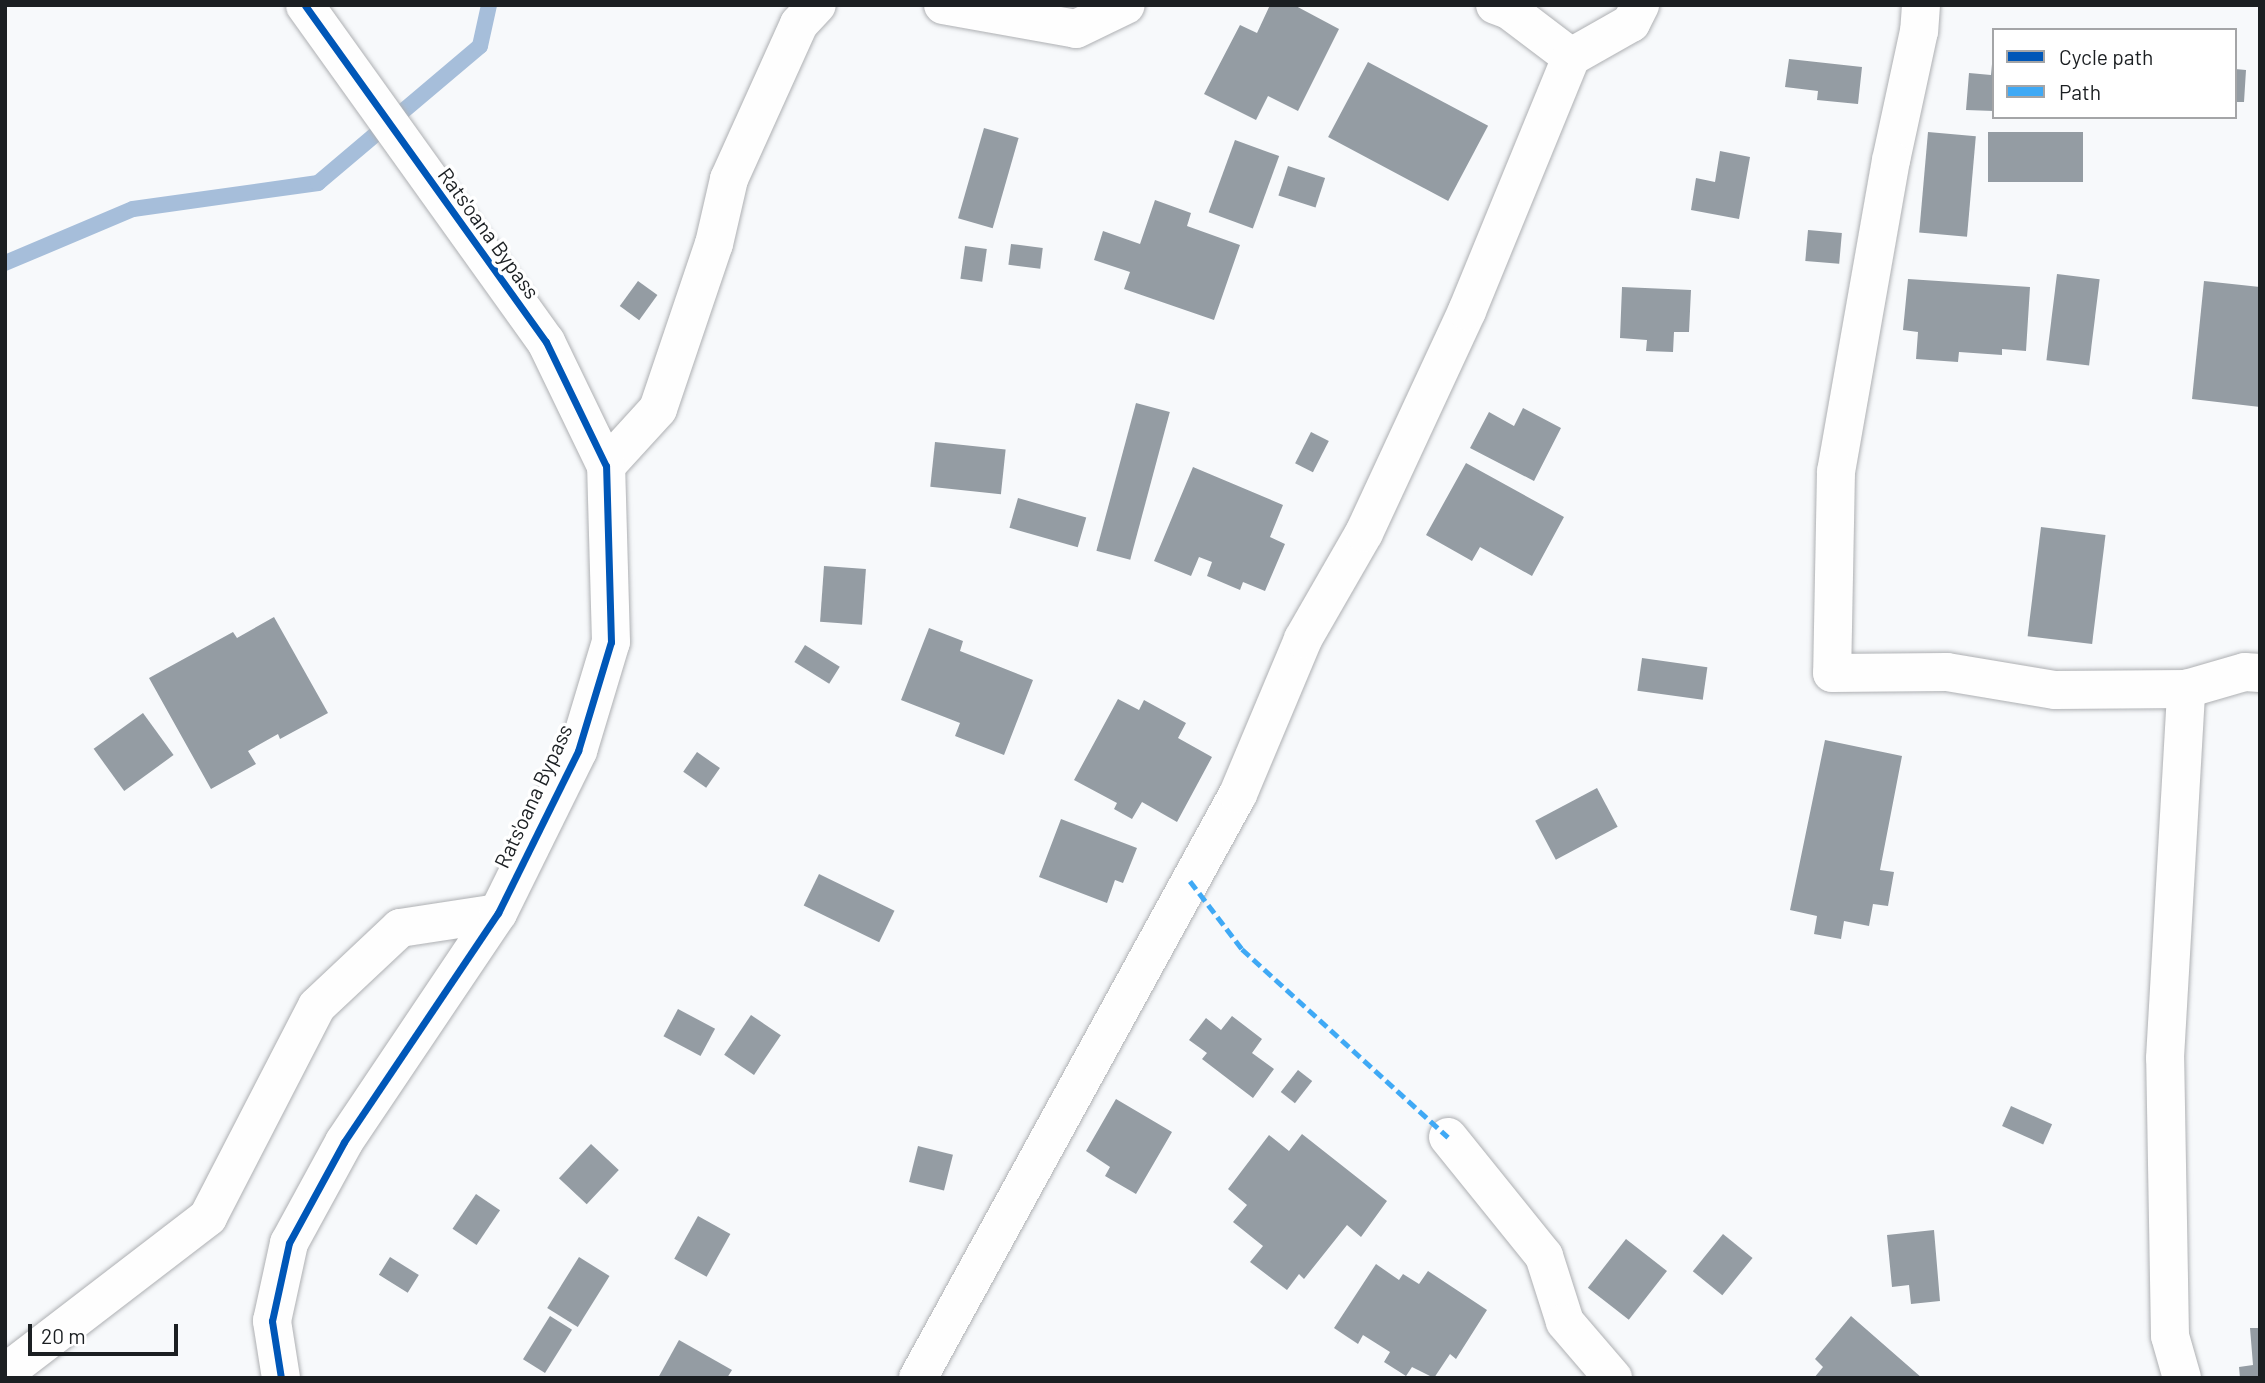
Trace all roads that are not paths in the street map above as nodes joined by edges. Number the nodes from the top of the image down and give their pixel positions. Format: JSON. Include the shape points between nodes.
{"nodes":[{"id":1,"x":817,"y":5,"type":"edge"},
{"id":2,"x":943,"y":5,"type":"edge"},
{"id":3,"x":1126,"y":5,"type":"edge"},
{"id":4,"x":1495,"y":5,"type":"edge"},
{"id":5,"x":1640,"y":5,"type":"edge"},
{"id":6,"x":1921,"y":5,"type":"edge"},
{"id":7,"x":311,"y":12,"type":"edge"},
{"id":8,"x":1572,"y":57,"type":"junction"},
{"id":9,"x":606,"y":466,"type":"junction"},
{"id":10,"x":2260,"y":673,"type":"edge"},
{"id":11,"x":2186,"y":689,"type":"junction"},
{"id":12,"x":498,"y":913,"type":"junction"},
{"id":13,"x":1448,"y":1137,"type":"dead end"},
{"id":14,"x":5,"y":1373,"type":"edge"},
{"id":15,"x":281,"y":1378,"type":"edge"},
{"id":16,"x":918,"y":1378,"type":"edge"},
{"id":17,"x":1613,"y":1378,"type":"edge"},
{"id":18,"x":2182,"y":1378,"type":"edge"}],
"edges":[{"from":1,"to":9,"type":"street","via":[[799,24],[729,179],[714,244],[657,409]]},
{"from":2,"to":3,"type":"street","via":[[1076,29]]},
{"from":4,"to":8,"type":"street","via":[[1509,10]]},
{"from":5,"to":8,"type":"street","via":[[1631,23]]},
{"from":6,"to":11,"type":"street","via":[[1836,471],[1832,673],[1947,672],[2054,690]]},
{"from":7,"to":9,"type":"street","name":"Rats'oana Bypass","via":[[546,342]]},
{"from":8,"to":16,"type":"street","via":[[1467,310],[1364,533],[1303,639],[1238,794]]},
{"from":9,"to":12,"type":"street","name":"Rats'oana Bypass","via":[[611,642],[578,751]]},
{"from":10,"to":11,"type":"street"},
{"from":11,"to":18,"type":"street","via":[[2165,1058],[2170,1336]]},
{"from":12,"to":14,"type":"street","via":[[400,928],[317,1006],[208,1217]]},
{"from":12,"to":15,"type":"street","name":"Rats'oana Bypass","via":[[344,1142],[289,1243],[272,1321]]},
{"from":13,"to":17,"type":"street","via":[[1544,1256],[1565,1322]]}]}
